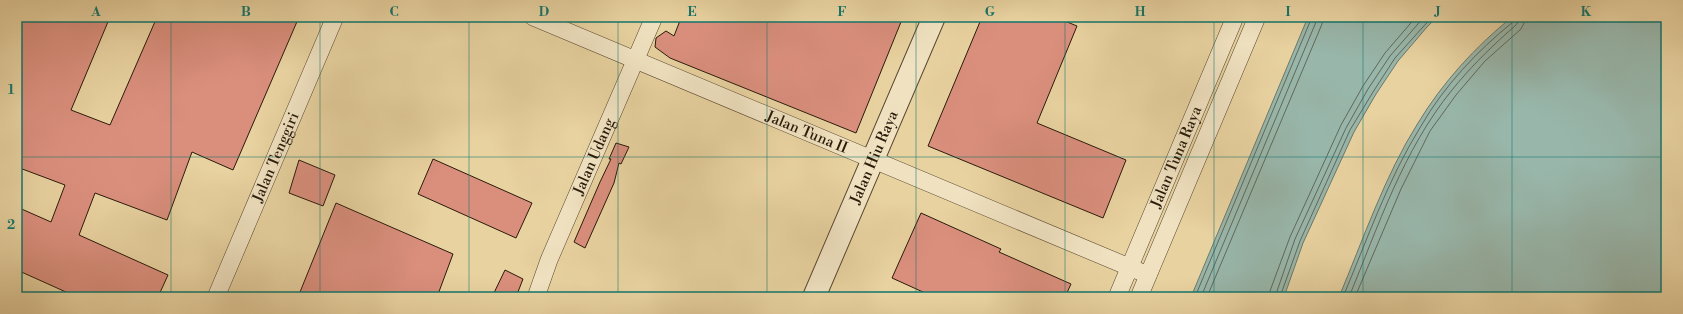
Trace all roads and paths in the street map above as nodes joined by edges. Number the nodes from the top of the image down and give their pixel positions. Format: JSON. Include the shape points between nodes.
{"nodes":[{"id":1,"x":335,"y":17,"type":"edge"},
{"id":2,"x":533,"y":17,"type":"edge"},
{"id":3,"x":654,"y":17,"type":"edge"},
{"id":4,"x":934,"y":17,"type":"edge"},
{"id":5,"x":1257,"y":17,"type":"edge"},
{"id":6,"x":1232,"y":25,"type":"edge"},
{"id":7,"x":1247,"y":40,"type":"junction"},
{"id":8,"x":636,"y":61,"type":"junction"},
{"id":9,"x":873,"y":160,"type":"junction"},
{"id":10,"x":1129,"y":267,"type":"junction"},
{"id":11,"x":1148,"y":275,"type":"junction"},
{"id":12,"x":216,"y":297,"type":"edge"},
{"id":13,"x":536,"y":297,"type":"edge"},
{"id":14,"x":814,"y":297,"type":"edge"},
{"id":15,"x":1117,"y":297,"type":"edge"},
{"id":16,"x":1139,"y":297,"type":"edge"}],
"edges":[{"from":1,"to":12,"type":"street","name":"Jalan Tenggiri"},
{"from":2,"to":8,"type":"street","name":"Jalan Tuna II"},
{"from":3,"to":8,"type":"street","name":"Jalan Udang"},
{"from":4,"to":9,"type":"street","name":"Jalan Hiu Raya"},
{"from":5,"to":7,"type":"street","name":"Jalan Tuna Raya"},
{"from":6,"to":7,"type":"street"},
{"from":6,"to":10,"type":"street","name":"Jalan Tuna Raya"},
{"from":7,"to":11,"type":"street","name":"Jalan Tuna Raya"},
{"from":8,"to":9,"type":"street","name":"Jalan Tuna II"},
{"from":8,"to":13,"type":"street","name":"Jalan Udang","via":[[549,260]]},
{"from":9,"to":10,"type":"street","name":"Jalan Tuna II"},
{"from":9,"to":14,"type":"street","name":"Jalan Hiu Raya"},
{"from":10,"to":11,"type":"street","name":"Jalan Tuna II"},
{"from":10,"to":15,"type":"street","name":"Jalan Tuna Raya"},
{"from":11,"to":16,"type":"street","name":"Jalan Tuna Raya"}]}
